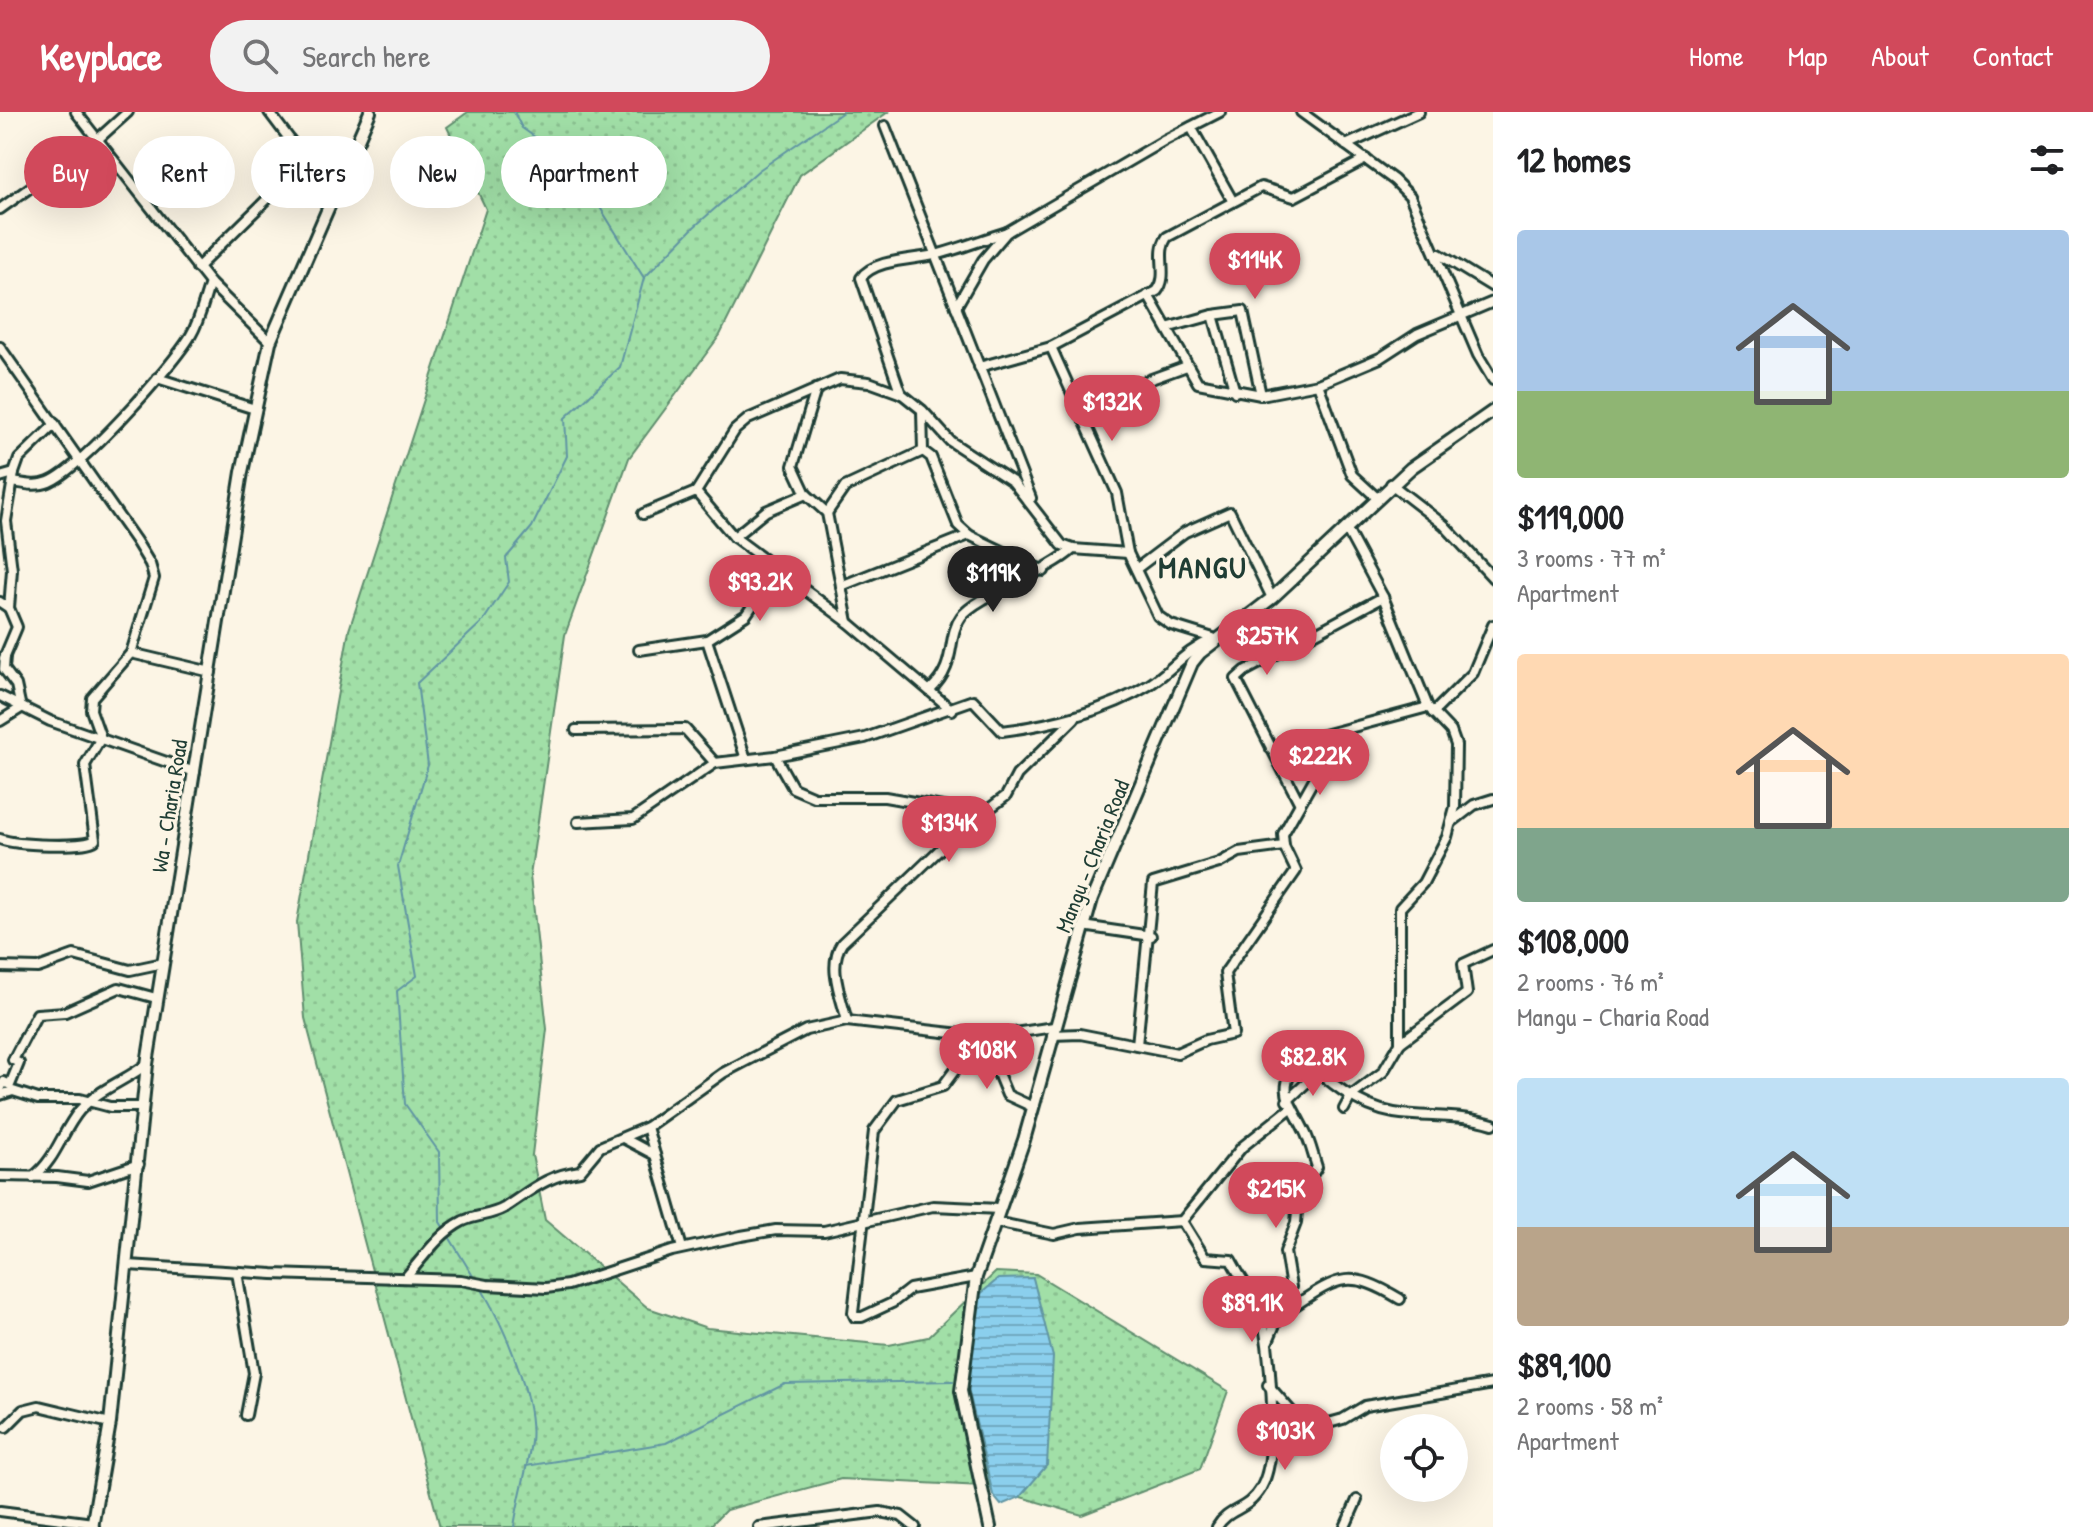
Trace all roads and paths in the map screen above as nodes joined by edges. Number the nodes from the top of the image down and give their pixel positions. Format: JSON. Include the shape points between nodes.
{"nodes":[{"id":1,"x":76,"y":112,"type":"edge"},
{"id":2,"x":128,"y":112,"type":"edge"},
{"id":3,"x":269,"y":112,"type":"edge"},
{"id":4,"x":370,"y":112,"type":"edge"},
{"id":5,"x":1220,"y":112,"type":"edge"},
{"id":6,"x":1301,"y":112,"type":"edge"},
{"id":7,"x":1419,"y":112,"type":"edge"},
{"id":8,"x":885,"y":126,"type":"dead end"},
{"id":9,"x":1191,"y":127,"type":"junction"},
{"id":10,"x":94,"y":136,"type":"edge"},
{"id":11,"x":101,"y":136,"type":"edge"},
{"id":12,"x":287,"y":136,"type":"edge"},
{"id":13,"x":359,"y":136,"type":"edge"},
{"id":14,"x":1346,"y":145,"type":"junction"},
{"id":15,"x":1366,"y":159,"type":"junction"},
{"id":16,"x":117,"y":166,"type":"edge"},
{"id":17,"x":24,"y":192,"type":"edge"},
{"id":18,"x":1232,"y":200,"type":"junction"},
{"id":19,"x":258,"y":208,"type":"edge"},
{"id":20,"x":327,"y":208,"type":"edge"},
{"id":21,"x":0,"y":209,"type":"edge"},
{"id":22,"x":1007,"y":232,"type":"junction"},
{"id":23,"x":1436,"y":251,"type":"junction"},
{"id":24,"x":936,"y":256,"type":"junction"},
{"id":25,"x":197,"y":268,"type":"junction"},
{"id":26,"x":210,"y":283,"type":"junction"},
{"id":27,"x":1493,"y":287,"type":"edge"},
{"id":28,"x":1148,"y":295,"type":"junction"},
{"id":29,"x":1493,"y":302,"type":"edge"},
{"id":30,"x":956,"y":307,"type":"junction"},
{"id":31,"x":1463,"y":314,"type":"junction"},
{"id":32,"x":1213,"y":315,"type":"junction"},
{"id":33,"x":1170,"y":327,"type":"junction"},
{"id":34,"x":270,"y":342,"type":"junction"},
{"id":35,"x":0,"y":347,"type":"edge"},
{"id":36,"x":1051,"y":347,"type":"junction"},
{"id":37,"x":1187,"y":366,"type":"junction"},
{"id":38,"x":979,"y":367,"type":"junction"},
{"id":39,"x":157,"y":378,"type":"junction"},
{"id":40,"x":1493,"y":380,"type":"edge"},
{"id":41,"x":1318,"y":384,"type":"junction"},
{"id":42,"x":816,"y":389,"type":"junction"},
{"id":43,"x":1235,"y":392,"type":"junction"},
{"id":44,"x":902,"y":394,"type":"junction"},
{"id":45,"x":1261,"y":395,"type":"junction"},
{"id":46,"x":255,"y":409,"type":"junction"},
{"id":47,"x":922,"y":410,"type":"junction"},
{"id":48,"x":1493,"y":411,"type":"edge"},
{"id":49,"x":1084,"y":420,"type":"junction"},
{"id":50,"x":55,"y":424,"type":"junction"},
{"id":51,"x":923,"y":451,"type":"junction"},
{"id":52,"x":79,"y":459,"type":"junction"},
{"id":53,"x":0,"y":477,"type":"edge"},
{"id":54,"x":13,"y":478,"type":"junction"},
{"id":55,"x":1391,"y":484,"type":"junction"},
{"id":56,"x":696,"y":492,"type":"junction"},
{"id":57,"x":806,"y":494,"type":"junction"},
{"id":58,"x":1377,"y":498,"type":"junction"},
{"id":59,"x":1033,"y":503,"type":"junction"},
{"id":60,"x":827,"y":513,"type":"junction"},
{"id":61,"x":643,"y":514,"type":"dead end"},
{"id":62,"x":1346,"y":528,"type":"junction"},
{"id":63,"x":969,"y":535,"type":"junction"},
{"id":64,"x":734,"y":537,"type":"junction"},
{"id":65,"x":1073,"y":549,"type":"junction"},
{"id":66,"x":1128,"y":553,"type":"junction"},
{"id":67,"x":1136,"y":569,"type":"junction"},
{"id":68,"x":777,"y":570,"type":"junction"},
{"id":69,"x":1044,"y":571,"type":"junction"},
{"id":70,"x":1493,"y":578,"type":"edge"},
{"id":71,"x":841,"y":586,"type":"junction"},
{"id":72,"x":1383,"y":597,"type":"junction"},
{"id":73,"x":1272,"y":598,"type":"junction"},
{"id":74,"x":0,"y":602,"type":"edge"},
{"id":75,"x":9,"y":608,"type":"junction"},
{"id":76,"x":848,"y":622,"type":"junction"},
{"id":77,"x":1493,"y":625,"type":"edge"},
{"id":78,"x":1225,"y":634,"type":"junction"},
{"id":79,"x":1214,"y":639,"type":"junction"},
{"id":80,"x":707,"y":640,"type":"junction"},
{"id":81,"x":639,"y":650,"type":"dead end"},
{"id":82,"x":131,"y":653,"type":"junction"},
{"id":83,"x":3,"y":659,"type":"edge"},
{"id":84,"x":211,"y":672,"type":"junction"},
{"id":85,"x":930,"y":690,"type":"junction"},
{"id":86,"x":0,"y":696,"type":"edge"},
{"id":87,"x":21,"y":708,"type":"junction"},
{"id":88,"x":952,"y":710,"type":"junction"},
{"id":89,"x":1431,"y":710,"type":"junction"},
{"id":90,"x":1079,"y":715,"type":"junction"},
{"id":91,"x":0,"y":721,"type":"edge"},
{"id":92,"x":576,"y":730,"type":"dead end"},
{"id":93,"x":1334,"y":733,"type":"junction"},
{"id":94,"x":101,"y":738,"type":"junction"},
{"id":95,"x":1271,"y":749,"type":"junction"},
{"id":96,"x":775,"y":756,"type":"junction"},
{"id":97,"x":746,"y":759,"type":"junction"},
{"id":98,"x":715,"y":763,"type":"junction"},
{"id":99,"x":195,"y":772,"type":"junction"},
{"id":100,"x":1493,"y":799,"type":"edge"},
{"id":101,"x":1299,"y":802,"type":"junction"},
{"id":102,"x":984,"y":814,"type":"junction"},
{"id":103,"x":578,"y":822,"type":"dead end"},
{"id":104,"x":1452,"y":822,"type":"junction"},
{"id":105,"x":0,"y":839,"type":"edge"},
{"id":106,"x":1284,"y":846,"type":"junction"},
{"id":107,"x":1083,"y":926,"type":"junction"},
{"id":108,"x":1151,"y":936,"type":"junction"},
{"id":109,"x":1493,"y":950,"type":"edge"},
{"id":110,"x":163,"y":963,"type":"junction"},
{"id":111,"x":0,"y":967,"type":"edge"},
{"id":112,"x":156,"y":998,"type":"junction"},
{"id":113,"x":847,"y":1021,"type":"junction"},
{"id":114,"x":1053,"y":1031,"type":"junction"},
{"id":115,"x":984,"y":1037,"type":"junction"},
{"id":116,"x":1400,"y":1043,"type":"junction"},
{"id":117,"x":1137,"y":1045,"type":"junction"},
{"id":118,"x":147,"y":1064,"type":"junction"},
{"id":119,"x":1318,"y":1072,"type":"junction"},
{"id":120,"x":0,"y":1092,"type":"edge"},
{"id":121,"x":1351,"y":1096,"type":"junction"},
{"id":122,"x":89,"y":1101,"type":"junction"},
{"id":123,"x":1289,"y":1105,"type":"junction"},
{"id":124,"x":143,"y":1107,"type":"junction"},
{"id":125,"x":1033,"y":1107,"type":"junction"},
{"id":126,"x":1344,"y":1109,"type":"dead end"},
{"id":127,"x":1493,"y":1124,"type":"edge"},
{"id":128,"x":647,"y":1127,"type":"junction"},
{"id":129,"x":623,"y":1138,"type":"junction"},
{"id":130,"x":655,"y":1155,"type":"junction"},
{"id":131,"x":139,"y":1164,"type":"junction"},
{"id":132,"x":0,"y":1176,"type":"edge"},
{"id":133,"x":33,"y":1177,"type":"junction"},
{"id":134,"x":1000,"y":1209,"type":"junction"},
{"id":135,"x":864,"y":1221,"type":"junction"},
{"id":136,"x":1182,"y":1221,"type":"junction"},
{"id":137,"x":995,"y":1222,"type":"junction"},
{"id":138,"x":682,"y":1248,"type":"junction"},
{"id":139,"x":128,"y":1265,"type":"junction"},
{"id":140,"x":237,"y":1272,"type":"junction"},
{"id":141,"x":406,"y":1277,"type":"junction"},
{"id":142,"x":976,"y":1277,"type":"junction"},
{"id":143,"x":1400,"y":1299,"type":"dead end"},
{"id":144,"x":1259,"y":1300,"type":"junction"},
{"id":145,"x":1284,"y":1311,"type":"junction"},
{"id":146,"x":1268,"y":1341,"type":"junction"},
{"id":147,"x":1493,"y":1384,"type":"edge"},
{"id":148,"x":1268,"y":1385,"type":"junction"},
{"id":149,"x":246,"y":1415,"type":"dead end"},
{"id":150,"x":110,"y":1423,"type":"junction"},
{"id":151,"x":6,"y":1427,"type":"dead end"},
{"id":152,"x":1357,"y":1500,"type":"dead end"},
{"id":153,"x":0,"y":1511,"type":"edge"},
{"id":154,"x":93,"y":1526,"type":"edge"},
{"id":155,"x":1343,"y":1526,"type":"edge"},
{"id":156,"x":759,"y":1527,"type":"edge"},
{"id":157,"x":915,"y":1527,"type":"edge"},
{"id":158,"x":990,"y":1527,"type":"edge"},
{"id":159,"x":1217,"y":1527,"type":"edge"}],
"edges":[{"from":1,"to":10,"type":"street"},
{"from":2,"to":11,"type":"street"},
{"from":3,"to":12,"type":"street"},
{"from":4,"to":13,"type":"street","name":"Wa - Charia Road"},
{"from":5,"to":9,"type":"street"},
{"from":6,"to":14,"type":"street"},
{"from":7,"to":14,"type":"street"},
{"from":8,"to":24,"type":"street"},
{"from":9,"to":18,"type":"street"},
{"from":9,"to":22,"type":"street"},
{"from":14,"to":15,"type":"street"},
{"from":15,"to":18,"type":"street","via":[[1294,197],[1261,187]]},
{"from":15,"to":23,"type":"street","via":[[1410,196]]},
{"from":16,"to":25,"type":"street"},
{"from":17,"to":21,"type":"street"},
{"from":18,"to":28,"type":"street","via":[[1167,237],[1162,248],[1164,280]]},
{"from":19,"to":25,"type":"street"},
{"from":20,"to":34,"type":"street","name":"Wa - Charia Road"},
{"from":22,"to":24,"type":"street"},
{"from":22,"to":30,"type":"street","via":[[983,260]]},
{"from":23,"to":27,"type":"street"},
{"from":23,"to":31,"type":"street"},
{"from":24,"to":30,"type":"street"},
{"from":24,"to":44,"type":"street","via":[[902,260],[861,278]]},
{"from":25,"to":26,"type":"street"},
{"from":26,"to":34,"type":"street"},
{"from":26,"to":39,"type":"street","via":[[193,331]]},
{"from":28,"to":33,"type":"street"},
{"from":28,"to":36,"type":"street"},
{"from":29,"to":31,"type":"street"},
{"from":30,"to":38,"type":"street"},
{"from":31,"to":40,"type":"street"},
{"from":31,"to":41,"type":"street"},
{"from":32,"to":33,"type":"street"},
{"from":32,"to":43,"type":"street"},
{"from":32,"to":45,"type":"street","via":[[1243,311]]},
{"from":33,"to":37,"type":"street"},
{"from":34,"to":46,"type":"street","name":"Wa - Charia Road"},
{"from":35,"to":50,"type":"street"},
{"from":36,"to":38,"type":"street"},
{"from":36,"to":49,"type":"street"},
{"from":37,"to":43,"type":"street","via":[[1205,387]]},
{"from":37,"to":49,"type":"street","via":[[1110,394]]},
{"from":38,"to":59,"type":"street"},
{"from":39,"to":46,"type":"street"},
{"from":39,"to":52,"type":"street"},
{"from":41,"to":45,"type":"street"},
{"from":41,"to":58,"type":"street","via":[[1352,475]]},
{"from":42,"to":44,"type":"street","via":[[854,379]]},
{"from":42,"to":56,"type":"street","via":[[741,424]]},
{"from":42,"to":57,"type":"street","via":[[793,466]]},
{"from":43,"to":45,"type":"street"},
{"from":44,"to":47,"type":"street"},
{"from":46,"to":84,"type":"street","name":"Wa - Charia Road"},
{"from":47,"to":51,"type":"street"},
{"from":47,"to":59,"type":"street","via":[[950,441],[1013,482]]},
{"from":48,"to":55,"type":"street","name":"Mangu - Charia Road"},
{"from":49,"to":66,"type":"street","via":[[1119,499]]},
{"from":50,"to":52,"type":"street"},
{"from":50,"to":54,"type":"street","via":[[19,459]]},
{"from":51,"to":60,"type":"street","via":[[845,487]]},
{"from":51,"to":63,"type":"street","via":[[931,457],[958,525]]},
{"from":52,"to":54,"type":"street","via":[[50,482],[31,485]]},
{"from":52,"to":82,"type":"street","via":[[150,564],[154,578]]},
{"from":53,"to":54,"type":"street"},
{"from":54,"to":75,"type":"street","via":[[6,521],[12,570]]},
{"from":55,"to":58,"type":"street","name":"Mangu - Charia Road"},
{"from":55,"to":70,"type":"street","via":[[1444,525]]},
{"from":56,"to":61,"type":"street"},
{"from":56,"to":64,"type":"street"},
{"from":57,"to":60,"type":"street"},
{"from":57,"to":64,"type":"street","via":[[766,511]]},
{"from":58,"to":62,"type":"street","name":"Mangu - Charia Road"},
{"from":59,"to":65,"type":"street","via":[[1056,540]]},
{"from":60,"to":71,"type":"street"},
{"from":62,"to":72,"type":"street"},
{"from":62,"to":73,"type":"street","name":"Mangu - Charia Road"},
{"from":63,"to":69,"type":"street"},
{"from":63,"to":71,"type":"street"},
{"from":64,"to":68,"type":"street"},
{"from":65,"to":66,"type":"street"},
{"from":65,"to":69,"type":"street"},
{"from":66,"to":67,"type":"street"},
{"from":67,"to":73,"type":"street","via":[[1185,532],[1230,512]]},
{"from":67,"to":79,"type":"street","via":[[1163,621]]},
{"from":68,"to":76,"type":"street"},
{"from":68,"to":80,"type":"street","via":[[746,615]]},
{"from":69,"to":85,"type":"street","via":[[961,617],[945,671]]},
{"from":71,"to":76,"type":"street"},
{"from":72,"to":89,"type":"street"},
{"from":72,"to":95,"type":"street","via":[[1239,674],[1237,684]]},
{"from":73,"to":78,"type":"street","name":"Mangu - Charia Road"},
{"from":74,"to":75,"type":"street"},
{"from":75,"to":83,"type":"street","via":[[17,627]]},
{"from":76,"to":85,"type":"street"},
{"from":77,"to":89,"type":"street","via":[[1473,673]]},
{"from":78,"to":79,"type":"street"},
{"from":78,"to":107,"type":"street","name":"Mangu - Charia Road","via":[[1192,663]]},
{"from":79,"to":90,"type":"street","via":[[1180,656],[1149,685]]},
{"from":80,"to":81,"type":"street"},
{"from":80,"to":97,"type":"street"},
{"from":82,"to":84,"type":"street"},
{"from":82,"to":94,"type":"street","via":[[92,698]]},
{"from":83,"to":87,"type":"street"},
{"from":84,"to":99,"type":"street","name":"Wa - Charia Road"},
{"from":85,"to":88,"type":"street"},
{"from":86,"to":87,"type":"street"},
{"from":87,"to":91,"type":"street"},
{"from":87,"to":94,"type":"street"},
{"from":88,"to":90,"type":"street","via":[[977,701],[1002,731]]},
{"from":88,"to":96,"type":"street","via":[[865,738]]},
{"from":89,"to":93,"type":"street"},
{"from":89,"to":104,"type":"street","via":[[1451,731],[1456,745]]},
{"from":90,"to":102,"type":"street"},
{"from":92,"to":98,"type":"street","via":[[685,729]]},
{"from":93,"to":95,"type":"street"},
{"from":93,"to":101,"type":"street","via":[[1332,747]]},
{"from":94,"to":99,"type":"street"},
{"from":94,"to":105,"type":"street","via":[[85,765],[95,840],[81,846],[32,846]]},
{"from":95,"to":101,"type":"street"},
{"from":96,"to":97,"type":"street"},
{"from":96,"to":102,"type":"street","via":[[793,788],[803,794],[885,797]]},
{"from":97,"to":98,"type":"street"},
{"from":98,"to":103,"type":"street","via":[[633,819]]},
{"from":99,"to":110,"type":"street","name":"Wa - Charia Road"},
{"from":100,"to":104,"type":"street","via":[[1474,805]]},
{"from":101,"to":106,"type":"street","via":[[1284,830]]},
{"from":102,"to":113,"type":"street","via":[[955,835],[835,954]]},
{"from":104,"to":116,"type":"street","via":[[1423,883],[1400,908]]},
{"from":106,"to":108,"type":"street","via":[[1239,852],[1153,883]]},
{"from":106,"to":117,"type":"street","via":[[1296,871],[1225,973],[1233,1034],[1182,1053]]},
{"from":107,"to":108,"type":"street"},
{"from":107,"to":114,"type":"street","name":"Mangu - Charia Road"},
{"from":108,"to":117,"type":"street"},
{"from":109,"to":116,"type":"street","via":[[1463,964],[1467,993]]},
{"from":110,"to":111,"type":"street","via":[[130,970],[74,955],[38,968]]},
{"from":110,"to":112,"type":"street","name":"Wa - Charia Road"},
{"from":112,"to":118,"type":"street","name":"Wa - Charia Road"},
{"from":112,"to":120,"type":"street","via":[[119,988],[65,1012],[37,1014],[13,1060],[19,1063],[10,1085],[4,1082]]},
{"from":113,"to":115,"type":"street"},
{"from":113,"to":128,"type":"street","via":[[769,1046]]},
{"from":114,"to":115,"type":"street"},
{"from":114,"to":117,"type":"street"},
{"from":114,"to":125,"type":"street","name":"Mangu - Charia Road"},
{"from":115,"to":125,"type":"street","via":[[1007,1095]]},
{"from":115,"to":135,"type":"street","via":[[943,1086],[897,1100],[874,1131]]},
{"from":116,"to":121,"type":"street","via":[[1383,1072]]},
{"from":118,"to":122,"type":"street"},
{"from":118,"to":124,"type":"street","name":"Wa - Charia Road"},
{"from":119,"to":121,"type":"street"},
{"from":119,"to":123,"type":"street"},
{"from":119,"to":123,"type":"street","via":[[1300,1055],[1286,1083]]},
{"from":120,"to":122,"type":"street"},
{"from":121,"to":126,"type":"street"},
{"from":121,"to":127,"type":"street","via":[[1394,1113]]},
{"from":122,"to":124,"type":"street"},
{"from":122,"to":133,"type":"street","via":[[67,1127],[46,1167]]},
{"from":123,"to":136,"type":"street","via":[[1242,1147]]},
{"from":123,"to":145,"type":"street","via":[[1317,1167],[1298,1198],[1285,1252],[1291,1287]]},
{"from":124,"to":131,"type":"street","name":"Wa - Charia Road"},
{"from":125,"to":134,"type":"street","name":"Mangu - Charia Road"},
{"from":128,"to":129,"type":"street"},
{"from":128,"to":130,"type":"street"},
{"from":129,"to":130,"type":"street"},
{"from":129,"to":141,"type":"street","via":[[600,1147],[580,1171],[541,1182],[502,1209],[464,1221],[433,1245]]},
{"from":130,"to":138,"type":"street"},
{"from":131,"to":133,"type":"street","via":[[88,1181]]},
{"from":131,"to":139,"type":"street","name":"Wa - Charia Road"},
{"from":132,"to":133,"type":"street"},
{"from":134,"to":135,"type":"street","via":[[933,1206]]},
{"from":134,"to":137,"type":"street","name":"Mangu - Charia Road"},
{"from":135,"to":138,"type":"street","via":[[824,1231],[776,1230]]},
{"from":135,"to":142,"type":"street","via":[[855,1317],[892,1303],[910,1289]]},
{"from":136,"to":137,"type":"street","via":[[1054,1234]]},
{"from":136,"to":144,"type":"street","via":[[1205,1258],[1231,1260]]},
{"from":137,"to":142,"type":"street","name":"Mangu - Charia Road"},
{"from":138,"to":141,"type":"street","via":[[546,1288]]},
{"from":139,"to":140,"type":"street"},
{"from":139,"to":150,"type":"street","name":"Wa - Charia Road"},
{"from":140,"to":141,"type":"street"},
{"from":140,"to":149,"type":"street","via":[[254,1373]]},
{"from":142,"to":158,"type":"street","name":"Mangu - Charia Road","via":[[961,1391]]},
{"from":143,"to":145,"type":"street","via":[[1368,1280],[1332,1282]]},
{"from":144,"to":145,"type":"street"},
{"from":144,"to":146,"type":"street"},
{"from":145,"to":146,"type":"street"},
{"from":146,"to":148,"type":"street"},
{"from":147,"to":148,"type":"street","via":[[1365,1406],[1318,1426],[1298,1419]]},
{"from":148,"to":159,"type":"street","via":[[1269,1471],[1247,1507],[1224,1516]]},
{"from":150,"to":151,"type":"street","via":[[39,1406],[23,1410]]},
{"from":150,"to":154,"type":"street","name":"Wa - Charia Road"},
{"from":152,"to":155,"type":"street"},
{"from":153,"to":154,"type":"street"},
{"from":156,"to":157,"type":"street","via":[[880,1512],[901,1516]]}]}
